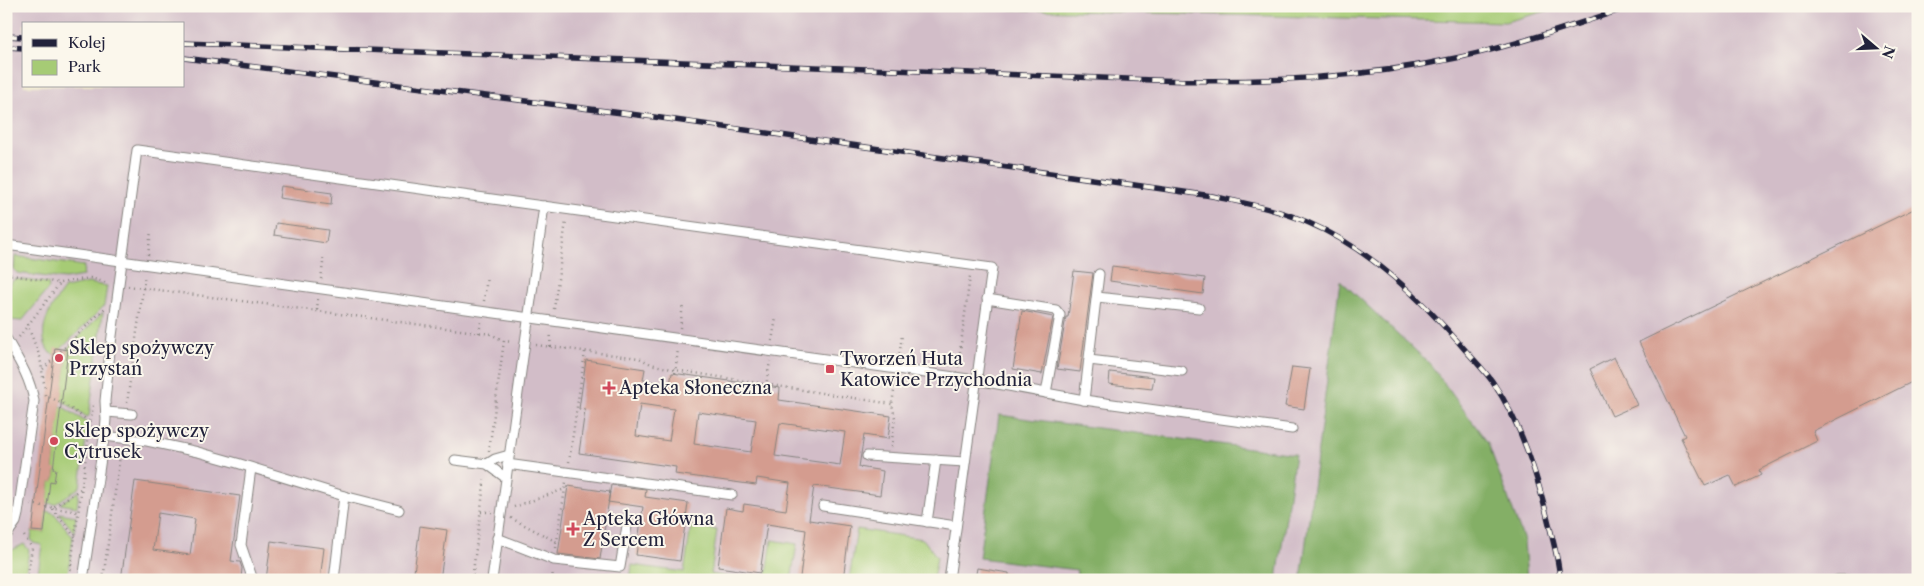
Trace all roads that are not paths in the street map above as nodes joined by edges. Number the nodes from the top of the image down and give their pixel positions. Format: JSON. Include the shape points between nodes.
{"nodes":[{"id":1,"x":544,"y":206,"type":"junction"},
{"id":2,"x":6,"y":245,"type":"edge"},
{"id":3,"x":121,"y":262,"type":"junction"},
{"id":4,"x":1099,"y":274,"type":"dead end"},
{"id":5,"x":1096,"y":297,"type":"junction"},
{"id":6,"x":987,"y":300,"type":"junction"},
{"id":7,"x":1199,"y":308,"type":"dead end"},
{"id":8,"x":528,"y":319,"type":"junction"},
{"id":9,"x":6,"y":338,"type":"edge"},
{"id":10,"x":1089,"y":360,"type":"junction"},
{"id":11,"x":1182,"y":371,"type":"dead end"},
{"id":12,"x":976,"y":380,"type":"junction"},
{"id":13,"x":1046,"y":393,"type":"junction"},
{"id":14,"x":1084,"y":400,"type":"junction"},
{"id":15,"x":106,"y":412,"type":"junction"},
{"id":16,"x":132,"y":414,"type":"dead end"},
{"id":17,"x":1292,"y":429,"type":"dead end"},
{"id":18,"x":104,"y":436,"type":"junction"},
{"id":19,"x":509,"y":455,"type":"junction"},
{"id":20,"x":867,"y":456,"type":"dead end"},
{"id":21,"x":455,"y":460,"type":"dead end"},
{"id":22,"x":936,"y":460,"type":"junction"},
{"id":23,"x":965,"y":462,"type":"junction"},
{"id":24,"x":487,"y":464,"type":"junction"},
{"id":25,"x":508,"y":464,"type":"junction"},
{"id":26,"x":251,"y":468,"type":"junction"},
{"id":27,"x":506,"y":478,"type":"junction"},
{"id":28,"x":732,"y":495,"type":"dead end"},
{"id":29,"x":344,"y":496,"type":"junction"},
{"id":30,"x":823,"y":506,"type":"dead end"},
{"id":31,"x":399,"y":510,"type":"dead end"},
{"id":32,"x":927,"y":522,"type":"junction"},
{"id":33,"x":627,"y":526,"type":"dead end"},
{"id":34,"x":956,"y":526,"type":"junction"},
{"id":35,"x":6,"y":536,"type":"edge"},
{"id":36,"x":498,"y":538,"type":"junction"},
{"id":37,"x":83,"y":580,"type":"edge"},
{"id":38,"x":253,"y":580,"type":"edge"},
{"id":39,"x":334,"y":580,"type":"edge"},
{"id":40,"x":492,"y":580,"type":"edge"},
{"id":41,"x":948,"y":580,"type":"edge"},
{"id":42,"x":1837,"y":580,"type":"edge"},
{"id":43,"x":1848,"y":580,"type":"edge"}],
"edges":[{"from":1,"to":3,"type":"lane","via":[[137,150]]},
{"from":1,"to":6,"type":"lane","via":[[992,268]]},
{"from":1,"to":8,"type":"lane"},
{"from":2,"to":3,"type":"lane"},
{"from":3,"to":8,"type":"lane"},
{"from":3,"to":15,"type":"lane"},
{"from":4,"to":5,"type":"lane"},
{"from":5,"to":7,"type":"lane"},
{"from":5,"to":10,"type":"lane"},
{"from":6,"to":12,"type":"lane"},
{"from":6,"to":13,"type":"lane","via":[[1056,310],[1060,315]]},
{"from":8,"to":12,"type":"lane"},
{"from":8,"to":19,"type":"lane"},
{"from":9,"to":35,"type":"lane","via":[[26,373],[34,401],[18,514]]},
{"from":10,"to":11,"type":"lane"},
{"from":10,"to":14,"type":"lane"},
{"from":12,"to":13,"type":"lane"},
{"from":12,"to":23,"type":"lane"},
{"from":13,"to":14,"type":"lane"},
{"from":14,"to":17,"type":"lane"},
{"from":15,"to":16,"type":"lane"},
{"from":15,"to":18,"type":"lane"},
{"from":18,"to":26,"type":"lane","via":[[198,452]]},
{"from":18,"to":37,"type":"lane"},
{"from":19,"to":24,"type":"lane"},
{"from":19,"to":25,"type":"lane"},
{"from":20,"to":22,"type":"lane"},
{"from":21,"to":24,"type":"lane"},
{"from":22,"to":23,"type":"lane"},
{"from":22,"to":32,"type":"lane"},
{"from":23,"to":34,"type":"lane"},
{"from":24,"to":27,"type":"lane"},
{"from":25,"to":27,"type":"lane"},
{"from":25,"to":28,"type":"lane"},
{"from":26,"to":29,"type":"lane"},
{"from":26,"to":38,"type":"lane","via":[[241,546]]},
{"from":27,"to":36,"type":"lane"},
{"from":29,"to":31,"type":"lane"},
{"from":29,"to":39,"type":"lane"},
{"from":30,"to":32,"type":"lane"},
{"from":32,"to":34,"type":"lane"},
{"from":33,"to":36,"type":"lane","via":[[620,567],[554,560]]},
{"from":34,"to":41,"type":"lane"},
{"from":36,"to":40,"type":"lane"},
{"from":42,"to":43,"type":"lane"}]}
